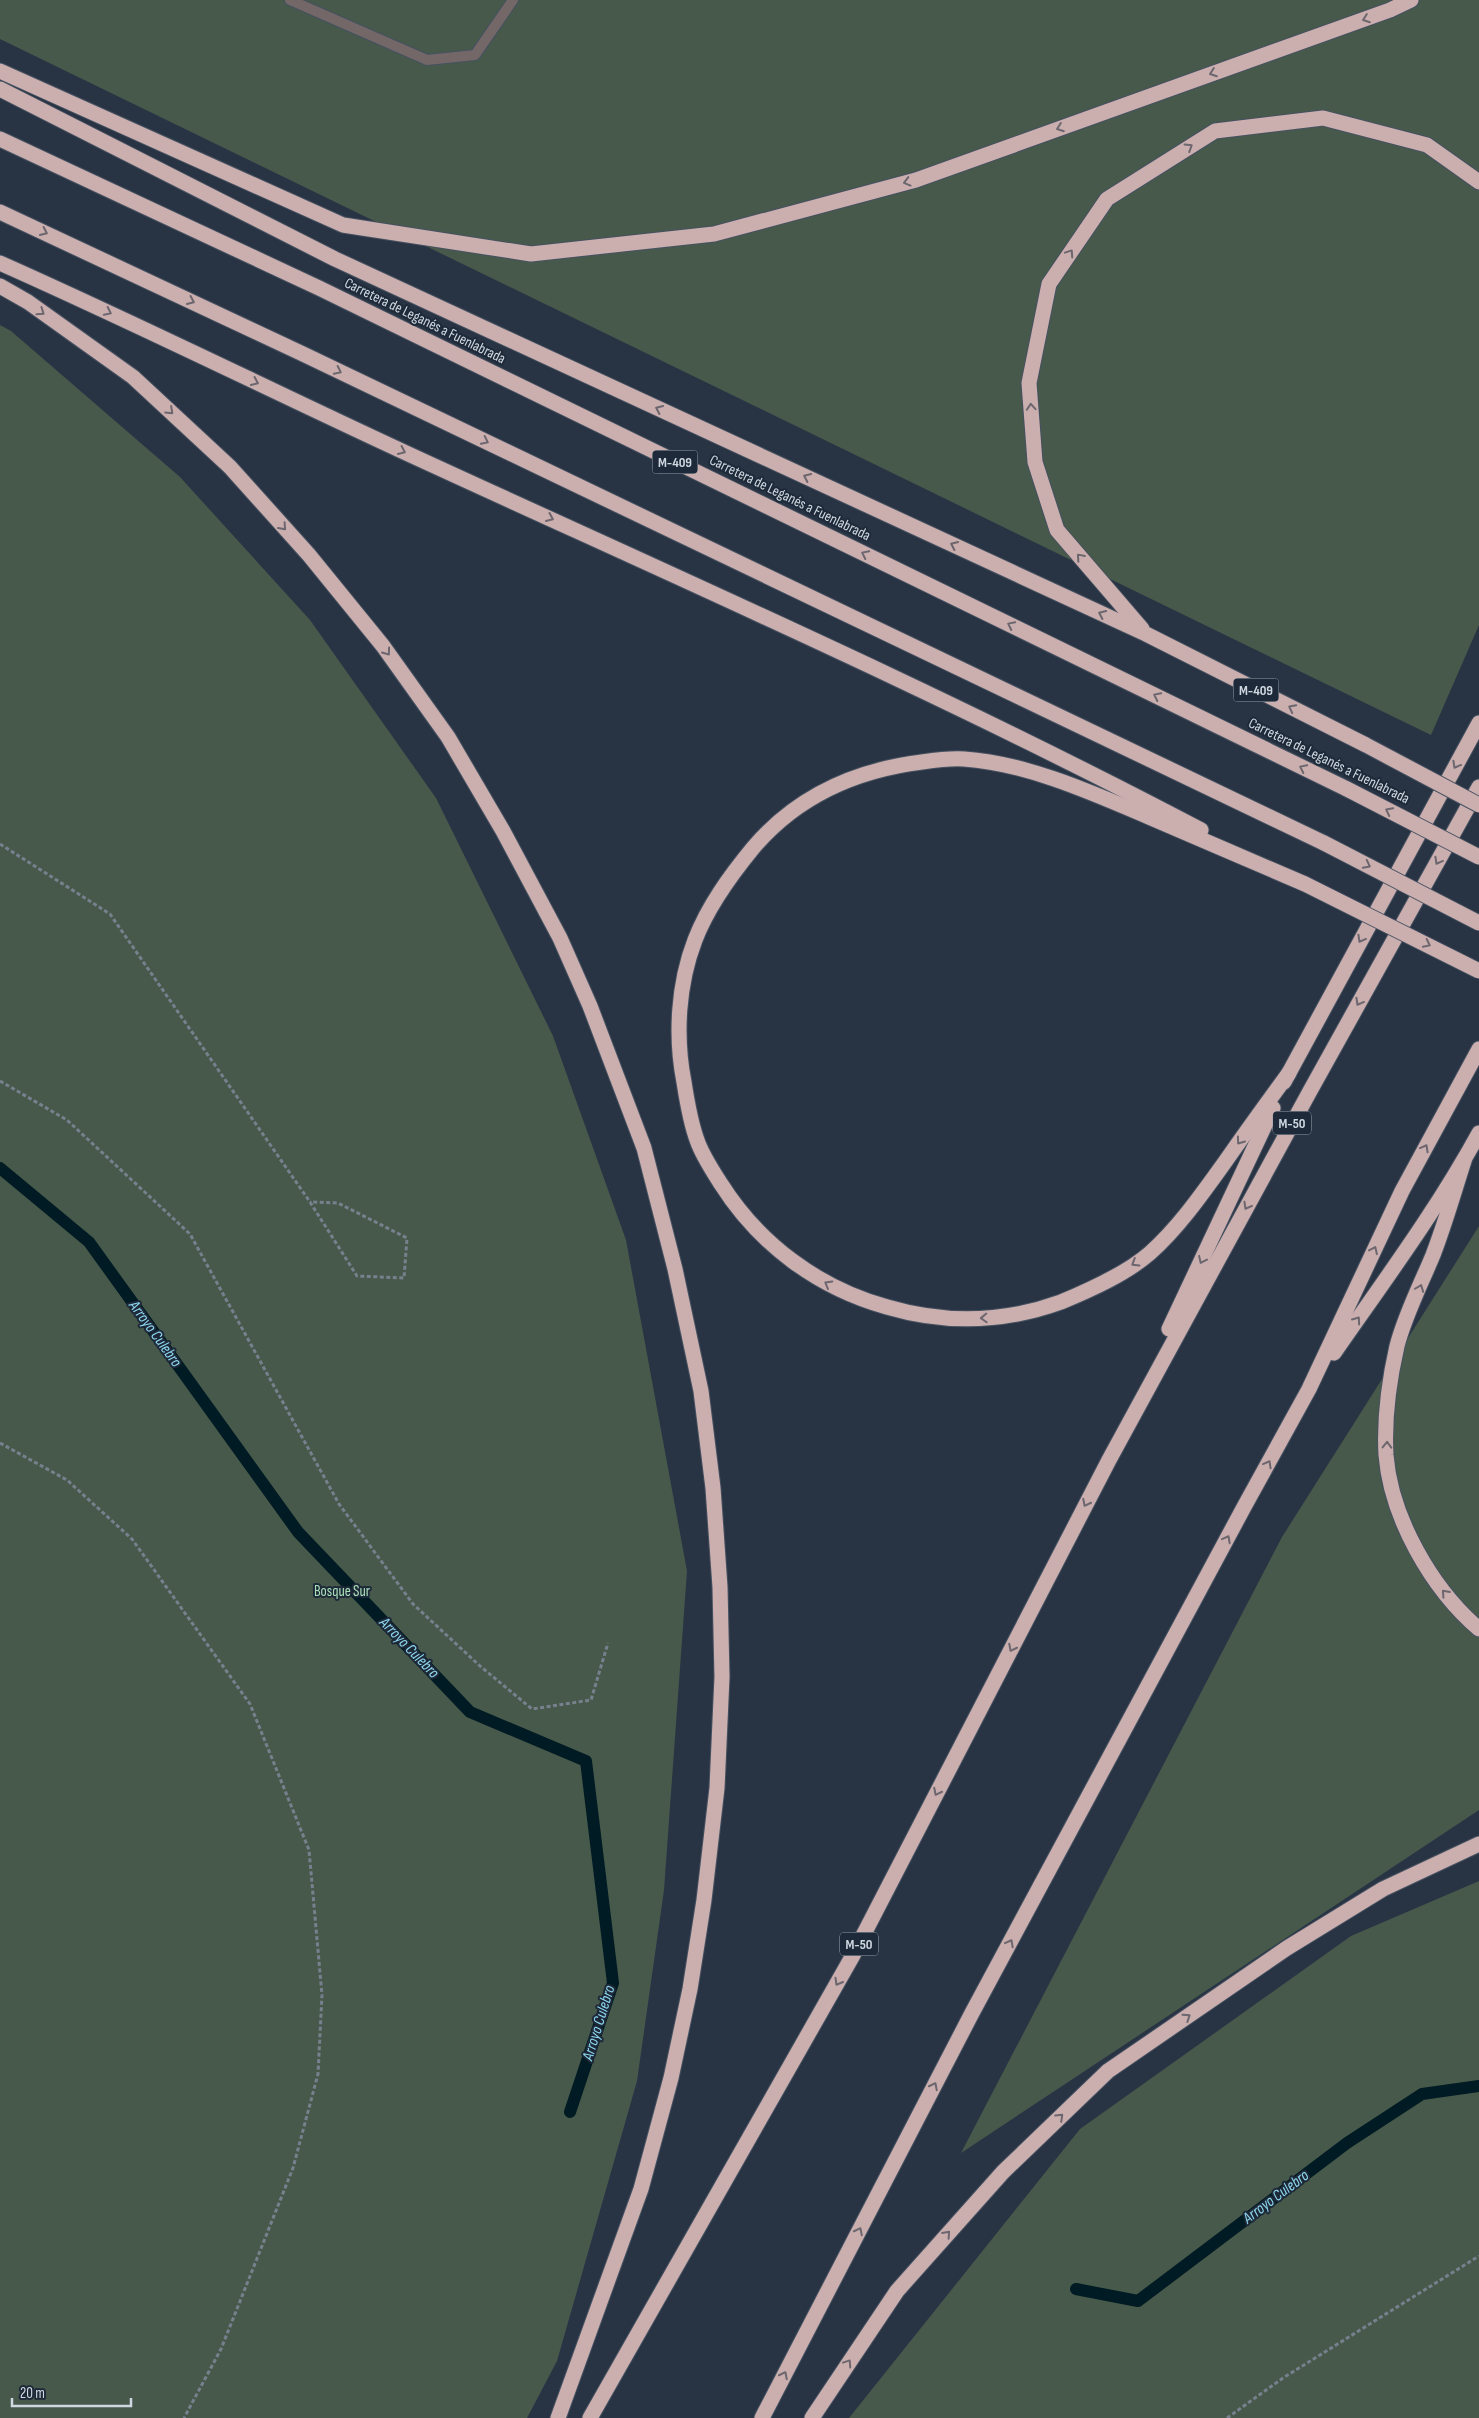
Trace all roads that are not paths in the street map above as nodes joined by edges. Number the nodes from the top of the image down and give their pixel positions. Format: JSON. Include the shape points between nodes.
{"nodes":[{"id":1,"x":290,"y":0,"type":"edge"},
{"id":2,"x":513,"y":0,"type":"edge"},
{"id":3,"x":1411,"y":0,"type":"edge"},
{"id":4,"x":0,"y":71,"type":"edge"},
{"id":5,"x":0,"y":88,"type":"edge"},
{"id":6,"x":0,"y":139,"type":"edge"},
{"id":7,"x":1479,"y":182,"type":"edge"},
{"id":8,"x":0,"y":212,"type":"edge"},
{"id":9,"x":0,"y":263,"type":"edge"},
{"id":10,"x":0,"y":286,"type":"edge"},
{"id":11,"x":1146,"y":634,"type":"junction"},
{"id":12,"x":1479,"y":723,"type":"edge"},
{"id":13,"x":1479,"y":787,"type":"edge"},
{"id":14,"x":1479,"y":805,"type":"edge"},
{"id":15,"x":1479,"y":857,"type":"edge"},
{"id":16,"x":1305,"y":884,"type":"junction"},
{"id":17,"x":1479,"y":923,"type":"edge"},
{"id":18,"x":1479,"y":971,"type":"edge"},
{"id":19,"x":1479,"y":1049,"type":"edge"},
{"id":20,"x":1289,"y":1073,"type":"junction"},
{"id":21,"x":1479,"y":1133,"type":"edge"},
{"id":22,"x":1464,"y":1161,"type":"junction"},
{"id":23,"x":1310,"y":1389,"type":"junction"},
{"id":24,"x":1109,"y":1460,"type":"junction"},
{"id":25,"x":1479,"y":1629,"type":"edge"},
{"id":26,"x":1479,"y":1844,"type":"edge"},
{"id":27,"x":558,"y":2418,"type":"edge"},
{"id":28,"x":590,"y":2418,"type":"edge"},
{"id":29,"x":762,"y":2418,"type":"edge"},
{"id":30,"x":812,"y":2418,"type":"edge"}],
"edges":[{"from":1,"to":2,"type":"lane","via":[[427,60],[476,55]]},
{"from":3,"to":4,"type":"highway","one_way":true,"via":[[916,180],[714,234],[531,254],[343,225]]},
{"from":11,"to":5,"type":"highway","number":"M-409","one_way":true,"via":[[335,259]]},
{"from":15,"to":6,"type":"highway","name":"Carretera de Leganés a Fuenlabrada","number":"M-409","one_way":true,"bridge":true,"via":[[1347,789],[319,288]]},
{"from":11,"to":7,"type":"highway","one_way":true,"via":[[1056,530],[1035,462],[1029,383],[1048,284],[1107,199],[1215,131],[1323,118],[1427,145]]},
{"from":8,"to":17,"type":"highway","one_way":true,"bridge":true,"via":[[1324,843]]},
{"from":9,"to":16,"type":"highway","one_way":true,"via":[[934,697],[1120,787]]},
{"from":10,"to":27,"type":"highway","one_way":true,"via":[[28,302],[133,377],[223,461],[309,555],[383,646],[448,737],[551,922],[590,1006],[644,1148],[675,1269],[700,1391],[713,1488],[722,1677],[717,1788],[690,1989],[671,2078],[641,2189]]},
{"from":14,"to":11,"type":"highway","number":"M-409","one_way":true,"bridge":true},
{"from":12,"to":20,"type":"highway","one_way":true},
{"from":13,"to":24,"type":"highway","number":"M-50","one_way":true},
{"from":16,"to":18,"type":"highway","one_way":true,"bridge":true},
{"from":20,"to":16,"type":"highway","one_way":true,"via":[[1203,1193],[1147,1256],[1096,1286],[1038,1310],[997,1318],[919,1316],[846,1294],[813,1275],[782,1254],[732,1202],[697,1142],[680,1063],[678,1019],[694,943],[712,903],[735,870],[781,820],[816,795],[885,767],[964,759],[1020,769],[1084,789]]},
{"from":23,"to":19,"type":"highway","one_way":true,"via":[[1402,1191]]},
{"from":20,"to":24,"type":"highway","one_way":true},
{"from":21,"to":22,"type":"highway"},
{"from":23,"to":22,"type":"highway","one_way":true},
{"from":25,"to":22,"type":"highway","one_way":true,"via":[[1441,1589],[1424,1563],[1395,1498],[1386,1456],[1387,1404],[1398,1345],[1438,1242]]},
{"from":29,"to":23,"type":"highway","one_way":true,"via":[[972,2013]]},
{"from":24,"to":28,"type":"highway","number":"M-50","one_way":true,"via":[[852,1958]]},
{"from":30,"to":26,"type":"highway","one_way":true,"via":[[896,2290],[1003,2172],[1108,2071],[1287,1948],[1383,1889]]}]}
